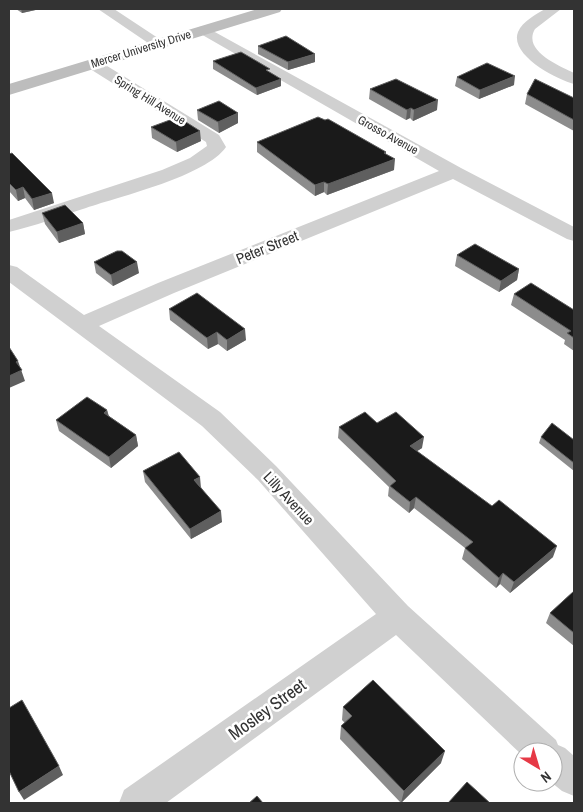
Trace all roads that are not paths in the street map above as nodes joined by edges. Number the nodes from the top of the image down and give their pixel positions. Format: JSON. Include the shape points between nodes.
{"nodes":[{"id":1,"x":106,"y":9,"type":"edge"},
{"id":2,"x":274,"y":9,"type":"edge"},
{"id":3,"x":554,"y":9,"type":"edge"},
{"id":4,"x":204,"y":30,"type":"junction"},
{"id":5,"x":159,"y":44,"type":"junction"},
{"id":6,"x":93,"y":64,"type":"junction"},
{"id":7,"x":574,"y":79,"type":"edge"},
{"id":8,"x":9,"y":90,"type":"edge"},
{"id":9,"x":454,"y":172,"type":"junction"},
{"id":10,"x":9,"y":226,"type":"edge"},
{"id":11,"x":574,"y":235,"type":"edge"},
{"id":12,"x":9,"y":272,"type":"edge"},
{"id":13,"x":82,"y":325,"type":"junction"},
{"id":14,"x":397,"y":616,"type":"junction"},
{"id":15,"x":533,"y":742,"type":"edge"},
{"id":16,"x":563,"y":769,"type":"edge"},
{"id":17,"x":574,"y":779,"type":"edge"},
{"id":18,"x":137,"y":803,"type":"edge"}],
"edges":[{"from":1,"to":5,"type":"street"},
{"from":2,"to":4,"type":"main road","name":"Mercer University Drive"},
{"from":3,"to":7,"type":"street","via":[[533,23],[524,38],[531,53],[544,64]]},
{"from":4,"to":5,"type":"main road","name":"Mercer University Drive"},
{"from":4,"to":9,"type":"street","name":"Grosso Avenue"},
{"from":5,"to":6,"type":"main road","name":"Mercer University Drive"},
{"from":6,"to":8,"type":"main road","name":"Mercer University Drive"},
{"from":6,"to":10,"type":"street","name":"Spring Hill Avenue","via":[[213,139],[217,147],[172,172]]},
{"from":9,"to":11,"type":"street","name":"Grosso Avenue"},
{"from":9,"to":13,"type":"street","name":"Peter Street"},
{"from":12,"to":13,"type":"street","name":"Lilly Avenue"},
{"from":13,"to":14,"type":"street","name":"Lilly Avenue","via":[[210,419],[267,473]]},
{"from":14,"to":15,"type":"street","name":"Lilly Avenue"},
{"from":14,"to":18,"type":"street","name":"Mosley Street"},
{"from":16,"to":17,"type":"street"}]}
